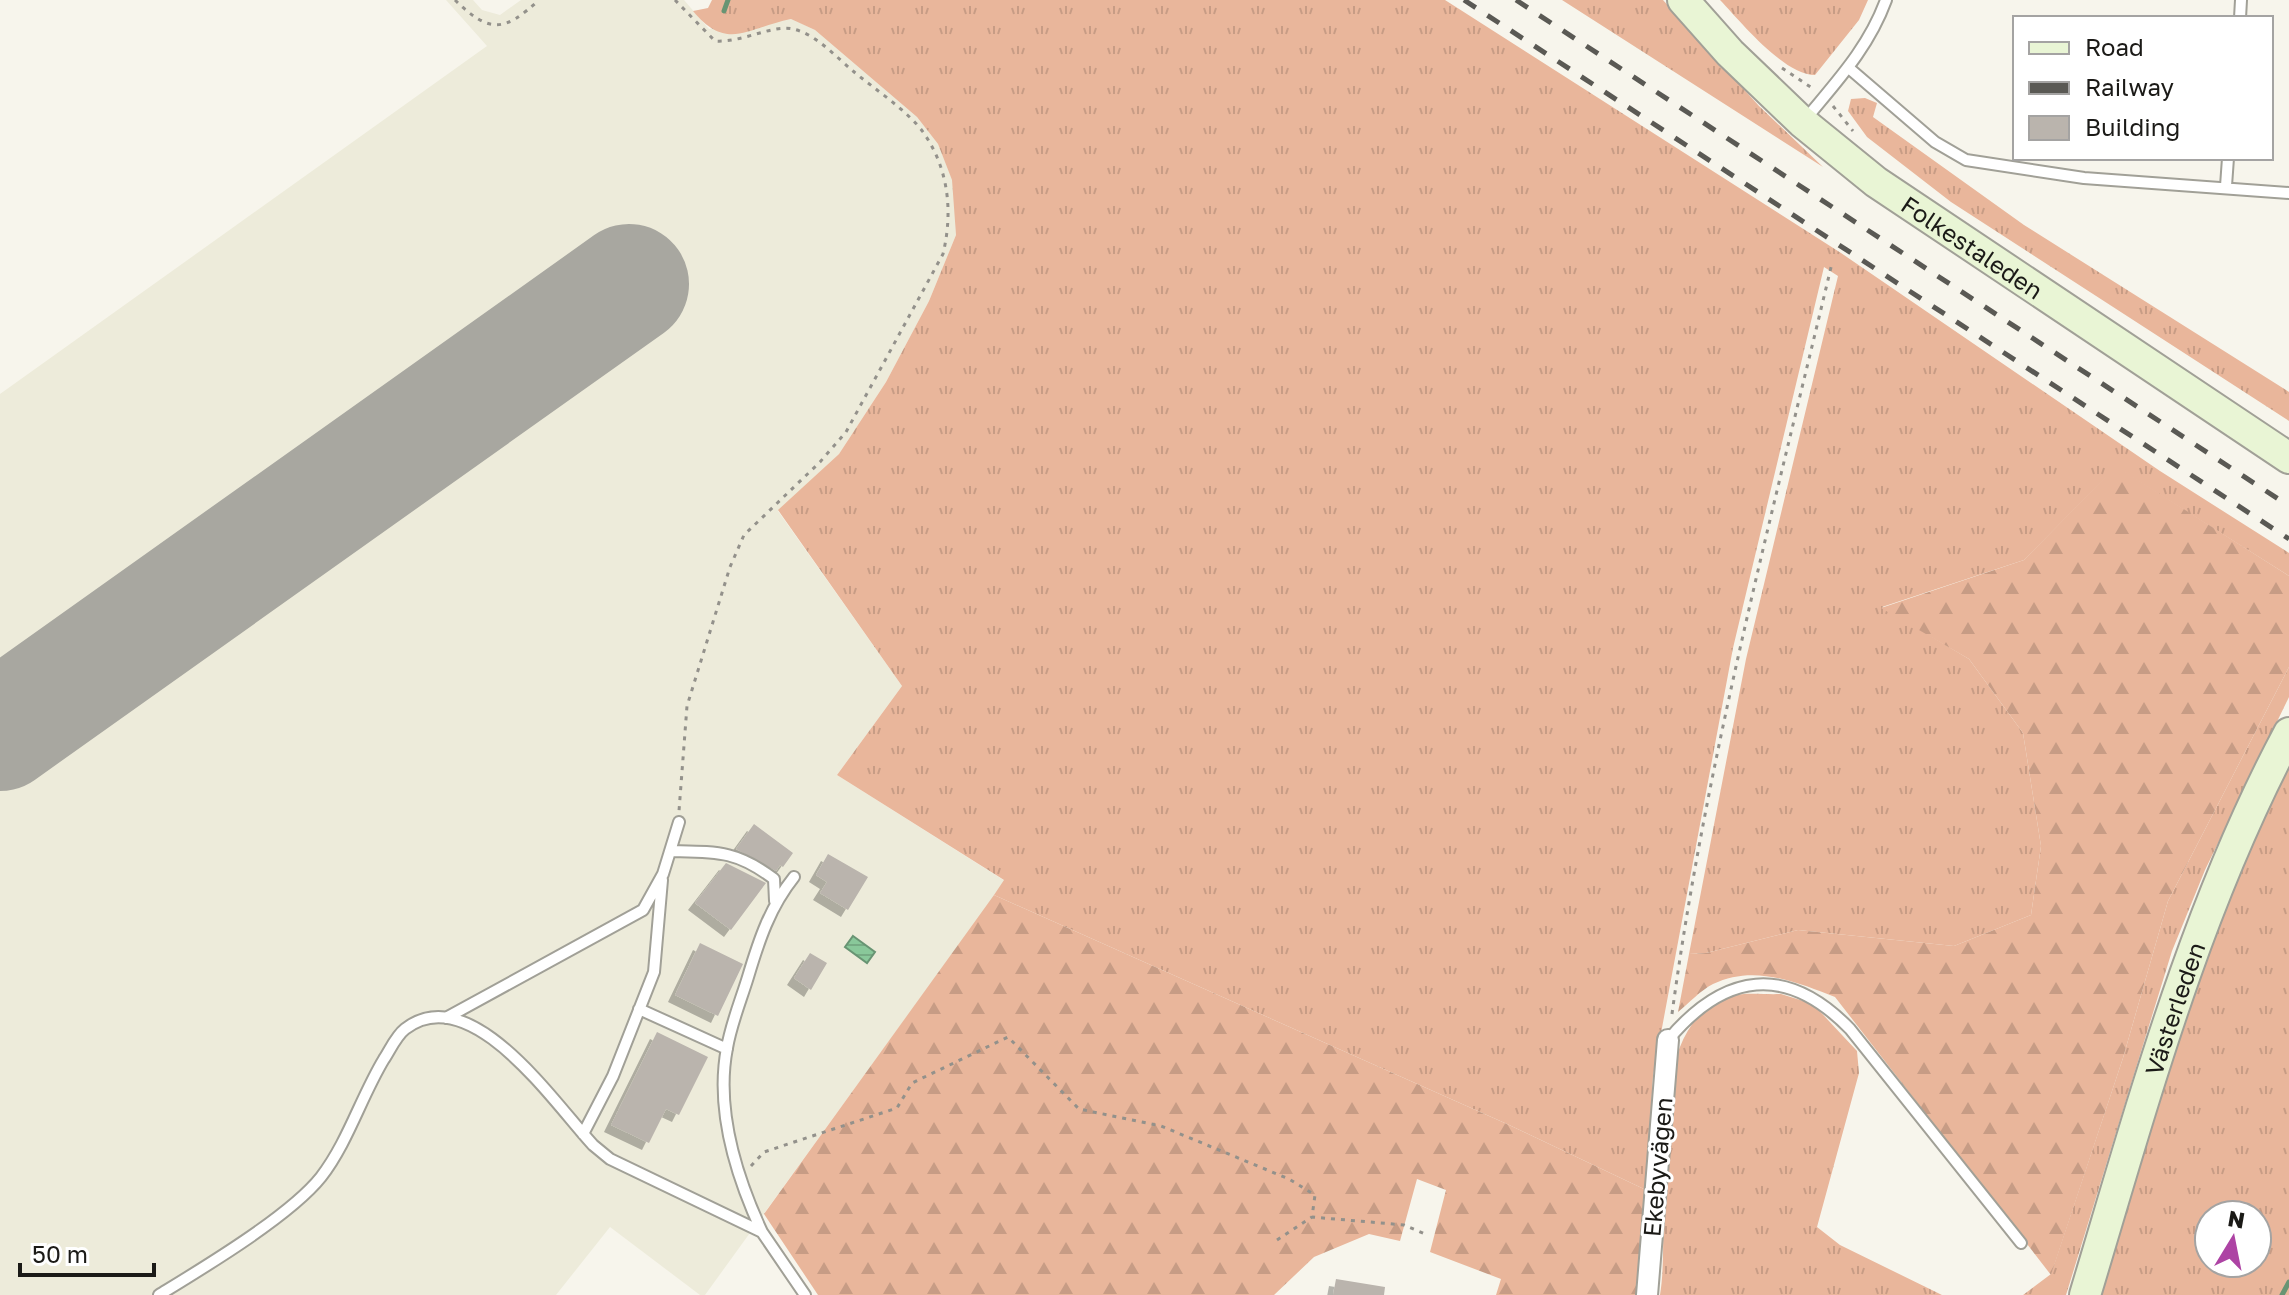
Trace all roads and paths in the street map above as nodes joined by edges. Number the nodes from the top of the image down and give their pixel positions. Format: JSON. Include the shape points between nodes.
{"nodes":[{"id":1,"x":455,"y":0,"type":"edge"},
{"id":2,"x":539,"y":0,"type":"edge"},
{"id":3,"x":675,"y":0,"type":"edge"},
{"id":4,"x":1683,"y":0,"type":"edge"},
{"id":5,"x":1886,"y":0,"type":"edge"},
{"id":6,"x":1778,"y":66,"type":"dead end"},
{"id":7,"x":1850,"y":69,"type":"junction"},
{"id":8,"x":1823,"y":98,"type":"junction"},
{"id":9,"x":1802,"y":122,"type":"junction"},
{"id":10,"x":1858,"y":138,"type":"dead end"},
{"id":11,"x":2228,"y":160,"type":"edge"},
{"id":12,"x":2226,"y":186,"type":"junction"},
{"id":13,"x":2289,"y":193,"type":"edge"},
{"id":14,"x":1832,"y":263,"type":"dead end"},
{"id":15,"x":2289,"y":458,"type":"edge"},
{"id":16,"x":2289,"y":733,"type":"edge"},
{"id":17,"x":679,"y":822,"type":"joint"},
{"id":18,"x":670,"y":851,"type":"junction"},
{"id":19,"x":663,"y":874,"type":"junction"},
{"id":20,"x":794,"y":877,"type":"dead end"},
{"id":21,"x":775,"y":901,"type":"junction"},
{"id":22,"x":639,"y":1009,"type":"junction"},
{"id":23,"x":446,"y":1018,"type":"junction"},
{"id":24,"x":1668,"y":1040,"type":"junction"},
{"id":25,"x":727,"y":1049,"type":"junction"},
{"id":26,"x":583,"y":1134,"type":"junction"},
{"id":27,"x":738,"y":1181,"type":"junction"},
{"id":28,"x":1312,"y":1217,"type":"junction"},
{"id":29,"x":762,"y":1232,"type":"junction"},
{"id":30,"x":1425,"y":1234,"type":"dead end"},
{"id":31,"x":1277,"y":1240,"type":"dead end"},
{"id":32,"x":2021,"y":1243,"type":"dead end"},
{"id":33,"x":159,"y":1295,"type":"edge"},
{"id":34,"x":805,"y":1295,"type":"edge"},
{"id":35,"x":1647,"y":1295,"type":"edge"},
{"id":36,"x":2085,"y":1295,"type":"edge"}],
"edges":[{"from":1,"to":2,"type":"path","via":[[476,21],[498,26],[514,23]]},
{"from":3,"to":17,"type":"path","via":[[715,41],[793,29],[820,43],[922,131],[950,197],[943,254],[846,432],[744,535],[730,567],[687,706]]},
{"from":4,"to":9,"type":"main road","name":"Folkestaleden"},
{"from":5,"to":7,"type":"lane"},
{"from":6,"to":8,"type":"path"},
{"from":7,"to":8,"type":"lane"},
{"from":7,"to":12,"type":"lane","via":[[1935,142],[1966,160],[2084,178]]},
{"from":8,"to":9,"type":"lane"},
{"from":8,"to":10,"type":"path"},
{"from":9,"to":15,"type":"main road","name":"Folkestaleden","via":[[1933,223]]},
{"from":11,"to":12,"type":"lane"},
{"from":12,"to":13,"type":"lane"},
{"from":14,"to":24,"type":"path","via":[[1732,688],[1695,868]]},
{"from":16,"to":36,"type":"main road","name":"Västerleden","via":[[2248,813],[2189,958]]},
{"from":17,"to":18,"type":"lane"},
{"from":18,"to":19,"type":"lane"},
{"from":18,"to":21,"type":"lane","via":[[717,852],[749,860],[774,879]]},
{"from":19,"to":22,"type":"lane","via":[[654,972]]},
{"from":19,"to":23,"type":"lane","via":[[643,910]]},
{"from":20,"to":21,"type":"lane"},
{"from":21,"to":25,"type":"lane"},
{"from":22,"to":25,"type":"lane"},
{"from":22,"to":26,"type":"lane"},
{"from":23,"to":26,"type":"lane","via":[[471,1022],[492,1036]]},
{"from":23,"to":33,"type":"lane","via":[[422,1019],[402,1031],[320,1178],[298,1199]]},
{"from":24,"to":32,"type":"lane","via":[[1705,1002],[1738,987],[1780,987],[1820,1002],[1850,1029]]},
{"from":24,"to":35,"type":"street","name":"Ekebyvägen"},
{"from":25,"to":27,"type":"lane","via":[[724,1087]]},
{"from":26,"to":29,"type":"lane","via":[[623,1167]]},
{"from":27,"to":28,"type":"path","via":[[764,1152],[897,1108],[912,1083],[1008,1037],[1079,1109],[1161,1126],[1289,1179],[1315,1195]]},
{"from":27,"to":29,"type":"lane"},
{"from":28,"to":30,"type":"path","via":[[1404,1225]]},
{"from":28,"to":31,"type":"path"},
{"from":29,"to":34,"type":"lane"}]}
